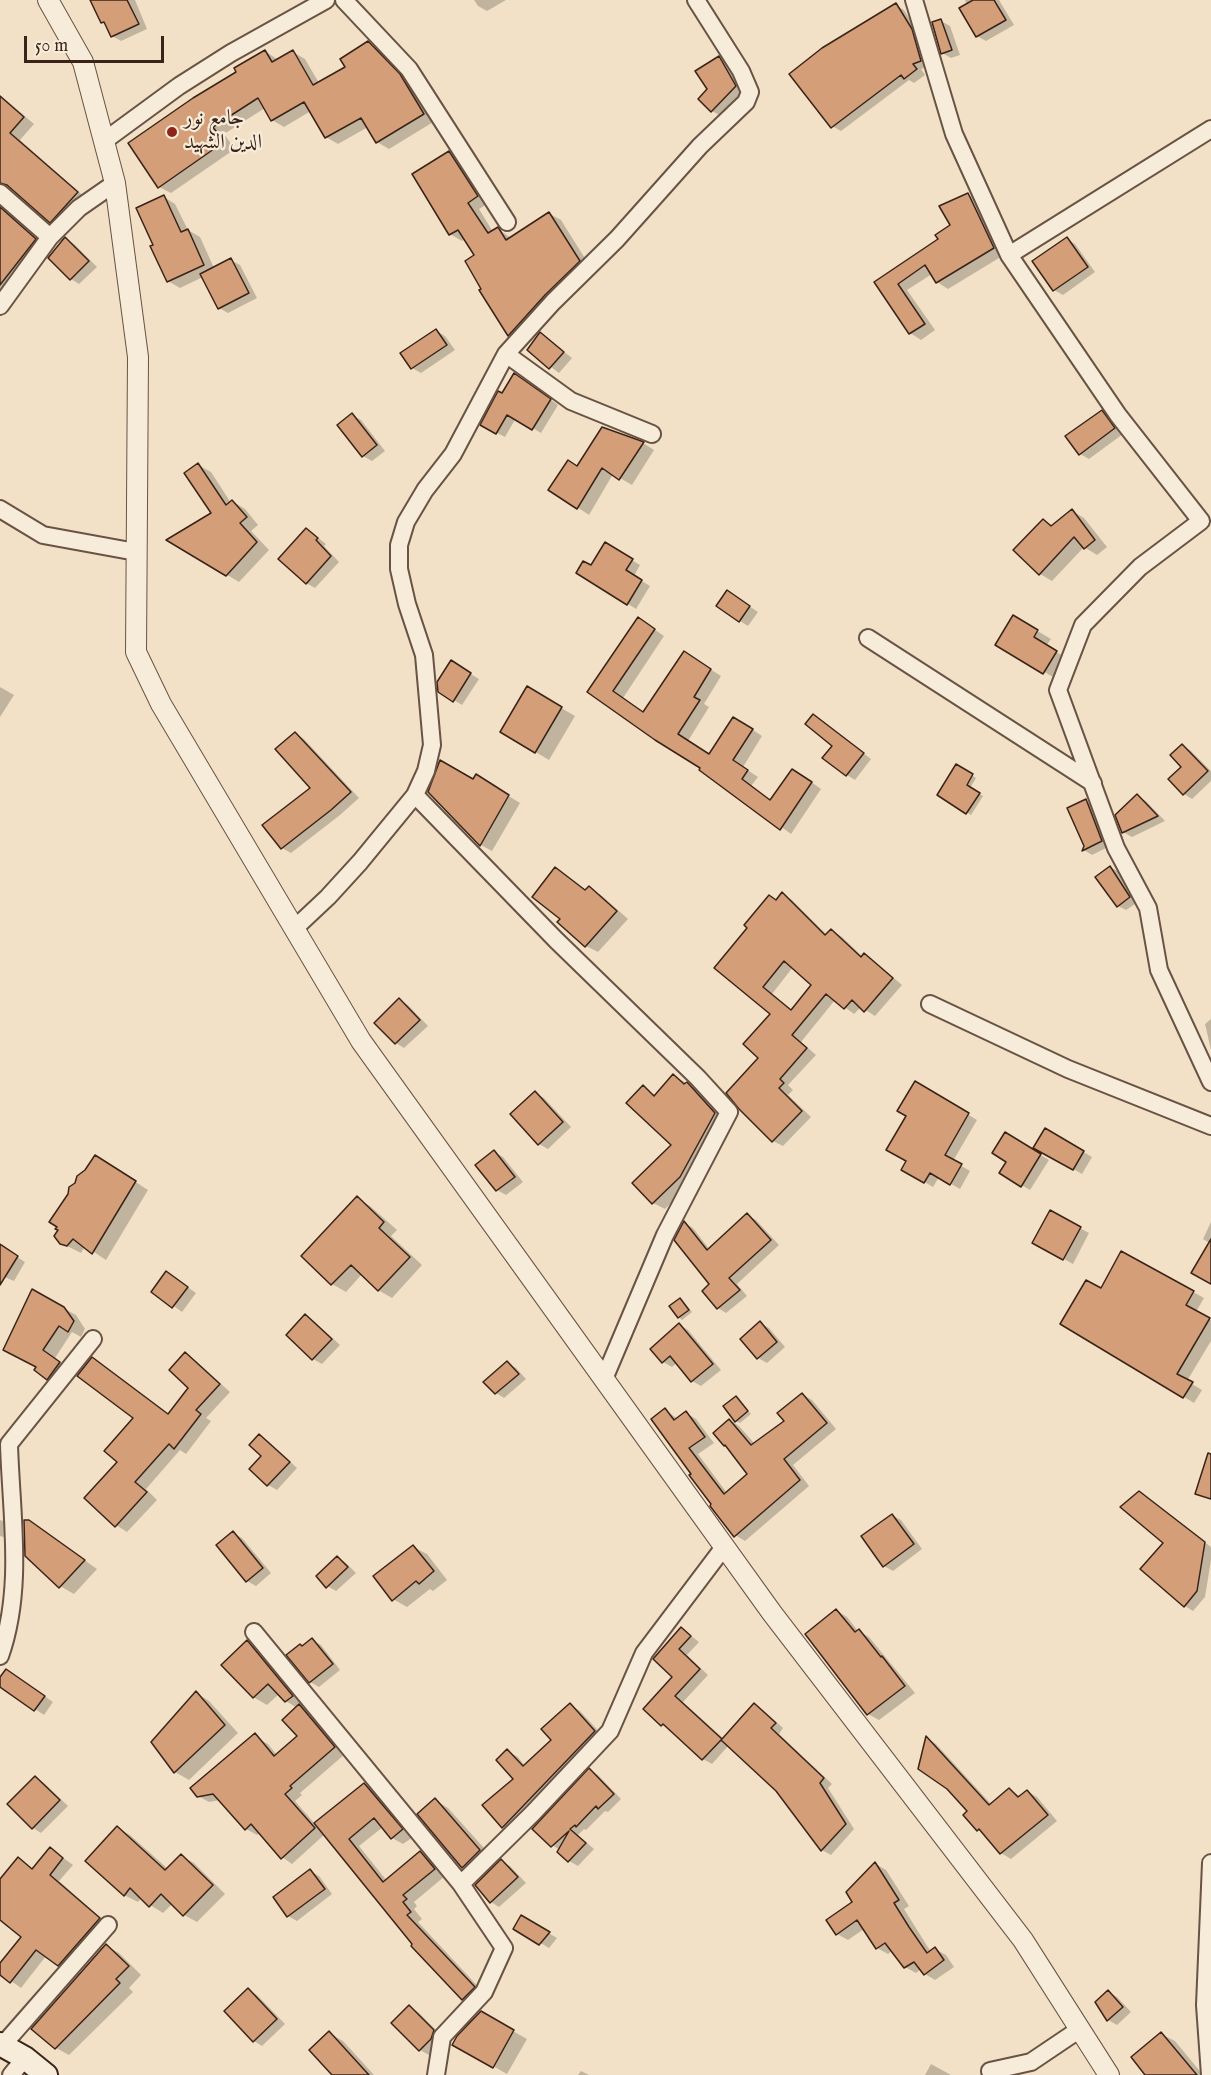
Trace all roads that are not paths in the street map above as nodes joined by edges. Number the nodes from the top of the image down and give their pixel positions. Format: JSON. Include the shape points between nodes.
{"nodes":[{"id":1,"x":48,"y":0,"type":"edge"},
{"id":2,"x":326,"y":0,"type":"edge"},
{"id":3,"x":344,"y":0,"type":"edge"},
{"id":4,"x":696,"y":0,"type":"edge"},
{"id":5,"x":914,"y":0,"type":"edge"},
{"id":6,"x":1211,"y":129,"type":"edge"},
{"id":7,"x":104,"y":141,"type":"junction"},
{"id":8,"x":115,"y":183,"type":"junction"},
{"id":9,"x":0,"y":193,"type":"edge"},
{"id":10,"x":507,"y":222,"type":"dead end"},
{"id":11,"x":50,"y":237,"type":"junction"},
{"id":12,"x":1009,"y":255,"type":"junction"},
{"id":13,"x":0,"y":306,"type":"edge"},
{"id":14,"x":506,"y":354,"type":"junction"},
{"id":15,"x":652,"y":434,"type":"dead end"},
{"id":16,"x":0,"y":509,"type":"edge"},
{"id":17,"x":1206,"y":518,"type":"edge"},
{"id":18,"x":136,"y":552,"type":"junction"},
{"id":19,"x":867,"y":638,"type":"dead end"},
{"id":20,"x":1093,"y":783,"type":"junction"},
{"id":21,"x":415,"y":795,"type":"junction"},
{"id":22,"x":295,"y":928,"type":"junction"},
{"id":23,"x":930,"y":1004,"type":"dead end"},
{"id":24,"x":1211,"y":1082,"type":"edge"},
{"id":25,"x":1211,"y":1125,"type":"edge"},
{"id":26,"x":93,"y":1339,"type":"dead end"},
{"id":27,"x":604,"y":1379,"type":"junction"},
{"id":28,"x":724,"y":1547,"type":"junction"},
{"id":29,"x":254,"y":1632,"type":"dead end"},
{"id":30,"x":0,"y":1656,"type":"edge"},
{"id":31,"x":1211,"y":1863,"type":"edge"},
{"id":32,"x":461,"y":1884,"type":"junction"},
{"id":33,"x":108,"y":1925,"type":"dead end"},
{"id":34,"x":1080,"y":2029,"type":"junction"},
{"id":35,"x":1,"y":2045,"type":"edge"},
{"id":36,"x":18,"y":2067,"type":"edge"},
{"id":37,"x":1035,"y":2068,"type":"edge"},
{"id":38,"x":990,"y":2071,"type":"dead end"},
{"id":39,"x":46,"y":2075,"type":"edge"},
{"id":40,"x":436,"y":2075,"type":"edge"},
{"id":41,"x":1109,"y":2075,"type":"edge"},
{"id":42,"x":1210,"y":2075,"type":"edge"}],
"edges":[{"from":1,"to":7,"type":"street","via":[[83,62]]},
{"from":2,"to":7,"type":"street","via":[[179,86]]},
{"from":3,"to":10,"type":"street","via":[[409,69]]},
{"from":4,"to":14,"type":"street","via":[[741,71],[750,92],[746,102]]},
{"from":5,"to":12,"type":"street","via":[[954,134]]},
{"from":6,"to":12,"type":"street"},
{"from":7,"to":8,"type":"street"},
{"from":8,"to":11,"type":"street","via":[[79,208]]},
{"from":8,"to":18,"type":"street","via":[[138,357]]},
{"from":9,"to":11,"type":"street"},
{"from":11,"to":13,"type":"street"},
{"from":12,"to":17,"type":"street","via":[[1118,415]]},
{"from":14,"to":15,"type":"street","via":[[571,401]]},
{"from":14,"to":21,"type":"street","via":[[453,454],[406,522],[399,545],[399,569],[424,655],[432,745]]},
{"from":16,"to":18,"type":"street","via":[[43,535]]},
{"from":17,"to":20,"type":"street","via":[[1140,567],[1083,625],[1058,690]]},
{"from":18,"to":22,"type":"street","via":[[136,652],[161,704]]},
{"from":19,"to":20,"type":"street"},
{"from":20,"to":24,"type":"street","via":[[1116,848],[1148,908],[1159,970]]},
{"from":21,"to":22,"type":"street","via":[[352,871]]},
{"from":21,"to":27,"type":"street","via":[[729,1112],[665,1235]]},
{"from":22,"to":27,"type":"street","via":[[362,1041]]},
{"from":23,"to":25,"type":"street","via":[[1068,1069]]},
{"from":26,"to":30,"type":"street","via":[[9,1444],[15,1560],[9,1630]]},
{"from":27,"to":28,"type":"street"},
{"from":28,"to":32,"type":"street","via":[[644,1653],[610,1731]]},
{"from":28,"to":34,"type":"street","via":[[1023,1940]]},
{"from":29,"to":32,"type":"street"},
{"from":31,"to":42,"type":"street","via":[[1205,2005]]},
{"from":32,"to":40,"type":"street","via":[[504,1948],[484,1992],[441,2037]]},
{"from":33,"to":35,"type":"street"},
{"from":34,"to":37,"type":"street"},
{"from":34,"to":41,"type":"street"},
{"from":35,"to":36,"type":"main road"},
{"from":36,"to":39,"type":"main road"},
{"from":37,"to":38,"type":"street"}]}
